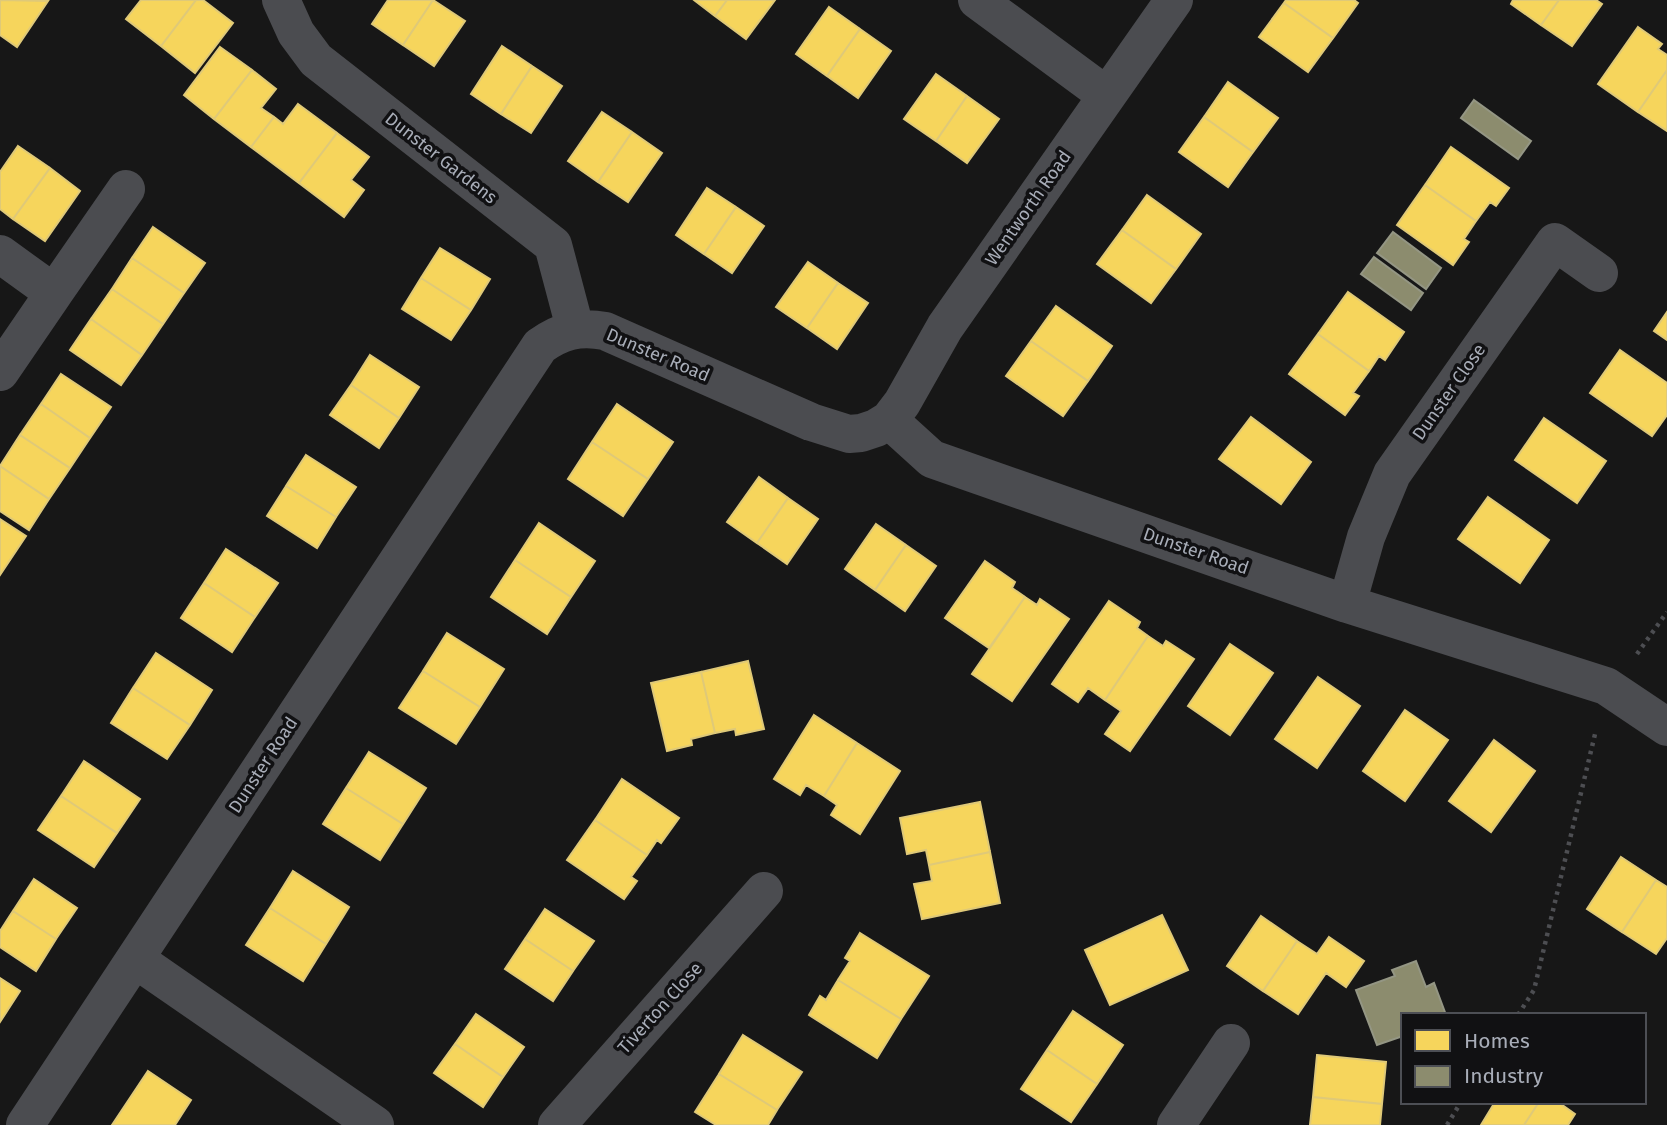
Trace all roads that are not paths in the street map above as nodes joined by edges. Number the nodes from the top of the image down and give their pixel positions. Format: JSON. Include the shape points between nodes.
{"nodes":[{"id":1,"x":281,"y":0,"type":"edge"},
{"id":2,"x":976,"y":0,"type":"edge"},
{"id":3,"x":1174,"y":0,"type":"edge"},
{"id":4,"x":1106,"y":95,"type":"junction"},
{"id":5,"x":126,"y":188,"type":"dead end"},
{"id":6,"x":0,"y":254,"type":"edge"},
{"id":7,"x":1599,"y":273,"type":"dead end"},
{"id":8,"x":54,"y":293,"type":"junction"},
{"id":9,"x":575,"y":328,"type":"junction"},
{"id":10,"x":0,"y":372,"type":"edge"},
{"id":11,"x":889,"y":420,"type":"junction"},
{"id":12,"x":1348,"y":604,"type":"junction"},
{"id":13,"x":1667,"y":727,"type":"edge"},
{"id":14,"x":764,"y":891,"type":"dead end"},
{"id":15,"x":135,"y":959,"type":"junction"},
{"id":16,"x":1231,"y":1043,"type":"dead end"},
{"id":17,"x":25,"y":1125,"type":"edge"},
{"id":18,"x":375,"y":1125,"type":"edge"},
{"id":19,"x":557,"y":1125,"type":"edge"},
{"id":20,"x":1176,"y":1125,"type":"edge"}],
"edges":[{"from":1,"to":9,"type":"street","name":"Dunster Gardens","via":[[296,33],[316,60],[554,246]]},
{"from":2,"to":4,"type":"street"},
{"from":3,"to":4,"type":"street","name":"Wentworth Road"},
{"from":4,"to":11,"type":"street","name":"Wentworth Road","via":[[945,327]]},
{"from":5,"to":8,"type":"street"},
{"from":6,"to":8,"type":"street"},
{"from":7,"to":12,"type":"street","name":"Dunster Close","via":[[1555,242],[1392,474],[1366,537]]},
{"from":8,"to":10,"type":"street"},
{"from":9,"to":11,"type":"street","name":"Dunster Road","via":[[605,331],[837,431],[861,433]]},
{"from":9,"to":15,"type":"street","name":"Dunster Road","via":[[556,334],[528,361]]},
{"from":11,"to":12,"type":"street","name":"Dunster Road","via":[[932,458]]},
{"from":12,"to":13,"type":"street","name":"Dunster Road","via":[[1609,687]]},
{"from":14,"to":19,"type":"street","name":"Tiverton Close"},
{"from":15,"to":17,"type":"street","name":"Dunster Road"},
{"from":15,"to":18,"type":"street"},
{"from":16,"to":20,"type":"street"}]}
